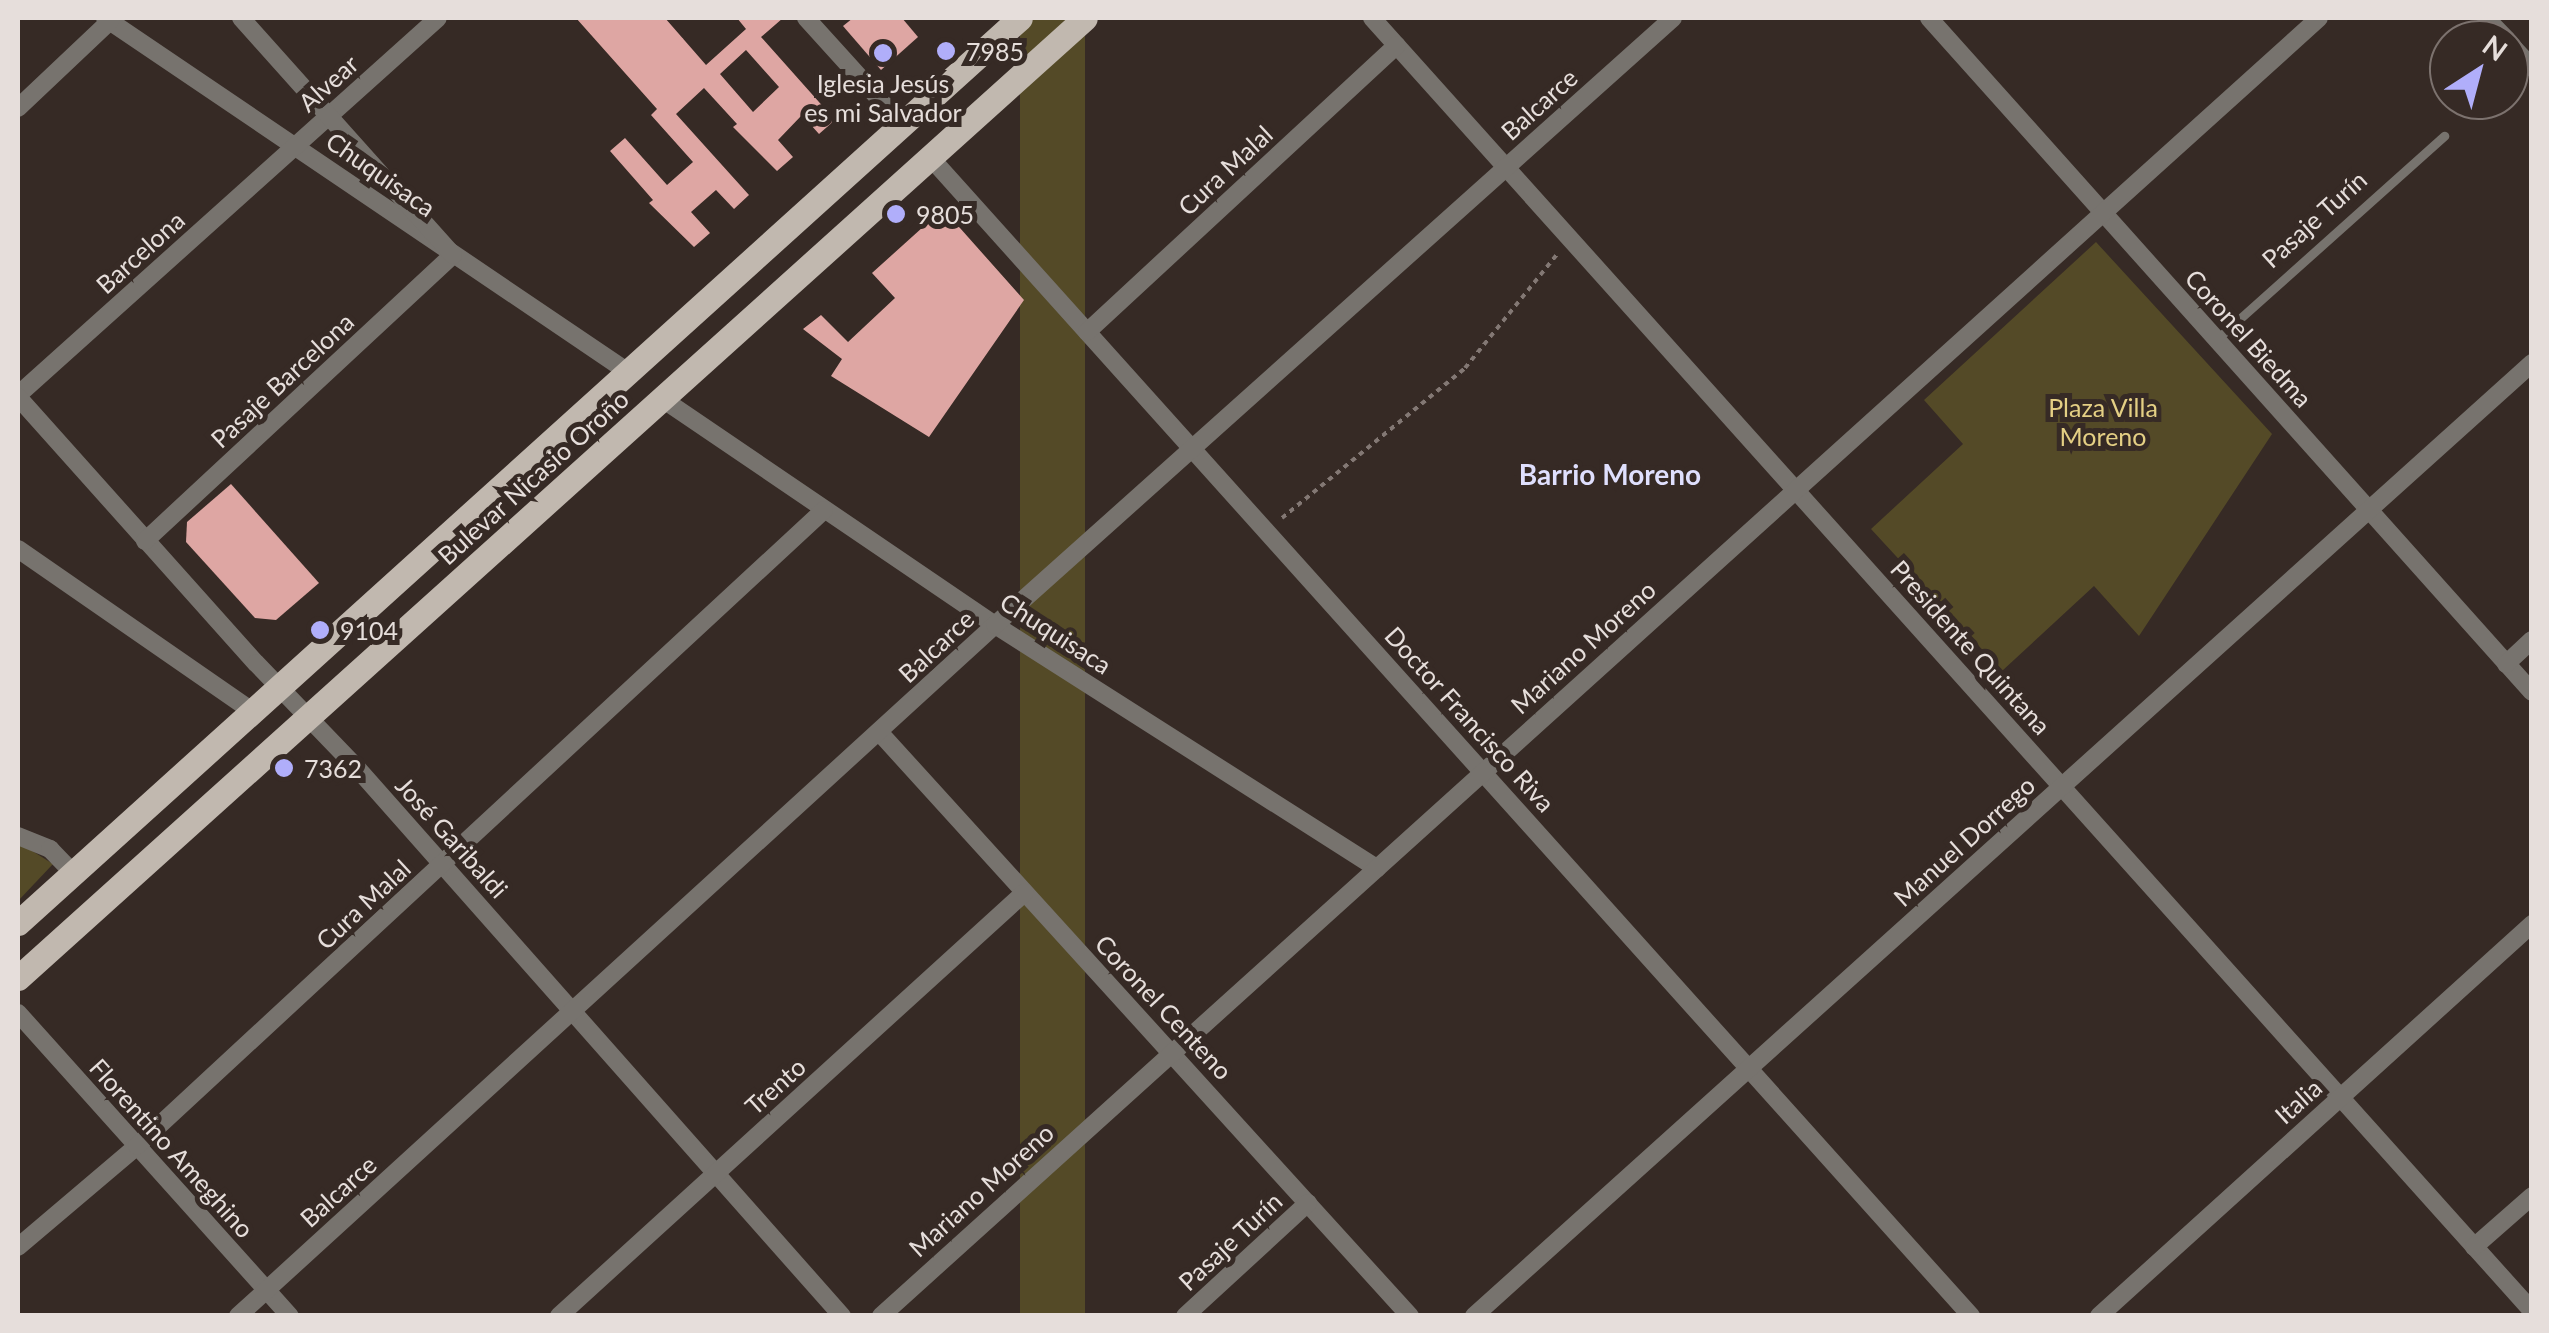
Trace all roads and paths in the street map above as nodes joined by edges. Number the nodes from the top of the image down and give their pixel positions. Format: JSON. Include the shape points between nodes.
{"nodes":[{"id":1,"x":241,"y":18,"type":"edge"},
{"id":2,"x":438,"y":18,"type":"edge"},
{"id":3,"x":806,"y":18,"type":"edge"},
{"id":4,"x":1020,"y":18,"type":"edge"},
{"id":5,"x":1085,"y":18,"type":"edge"},
{"id":6,"x":1372,"y":18,"type":"edge"},
{"id":7,"x":1673,"y":18,"type":"edge"},
{"id":8,"x":1929,"y":18,"type":"edge"},
{"id":9,"x":2319,"y":18,"type":"edge"},
{"id":10,"x":107,"y":19,"type":"edge"},
{"id":11,"x":1397,"y":44,"type":"junction"},
{"id":12,"x":18,"y":108,"type":"edge"},
{"id":13,"x":329,"y":116,"type":"junction"},
{"id":14,"x":902,"y":124,"type":"junction"},
{"id":15,"x":2444,"y":136,"type":"dead end"},
{"id":16,"x":295,"y":146,"type":"junction"},
{"id":17,"x":930,"y":158,"type":"junction"},
{"id":18,"x":1508,"y":167,"type":"junction"},
{"id":19,"x":2103,"y":213,"type":"junction"},
{"id":20,"x":1571,"y":238,"type":"junction"},
{"id":21,"x":453,"y":254,"type":"junction"},
{"id":22,"x":1087,"y":332,"type":"junction"},
{"id":23,"x":2216,"y":340,"type":"junction"},
{"id":24,"x":2532,"y":363,"type":"edge"},
{"id":25,"x":628,"y":372,"type":"junction"},
{"id":26,"x":18,"y":396,"type":"edge"},
{"id":27,"x":664,"y":400,"type":"junction"},
{"id":28,"x":1194,"y":450,"type":"junction"},
{"id":29,"x":1796,"y":490,"type":"junction"},
{"id":30,"x":2369,"y":509,"type":"junction"},
{"id":31,"x":824,"y":510,"type":"junction"},
{"id":32,"x":1267,"y":530,"type":"junction"},
{"id":33,"x":145,"y":541,"type":"junction"},
{"id":34,"x":23,"y":553,"type":"edge"},
{"id":35,"x":18,"y":573,"type":"edge"},
{"id":36,"x":995,"y":624,"type":"junction"},
{"id":37,"x":2532,"y":640,"type":"edge"},
{"id":38,"x":2506,"y":664,"type":"junction"},
{"id":39,"x":278,"y":687,"type":"junction"},
{"id":40,"x":2532,"y":692,"type":"edge"},
{"id":41,"x":252,"y":711,"type":"junction"},
{"id":42,"x":309,"y":718,"type":"junction"},
{"id":43,"x":880,"y":733,"type":"junction"},
{"id":44,"x":1483,"y":770,"type":"junction"},
{"id":45,"x":2061,"y":786,"type":"junction"},
{"id":46,"x":18,"y":836,"type":"edge"},
{"id":47,"x":443,"y":865,"type":"junction"},
{"id":48,"x":1377,"y":868,"type":"junction"},
{"id":49,"x":73,"y":872,"type":"junction"},
{"id":50,"x":1024,"y":893,"type":"junction"},
{"id":51,"x":18,"y":922,"type":"edge"},
{"id":52,"x":2532,"y":924,"type":"edge"},
{"id":53,"x":19,"y":974,"type":"edge"},
{"id":54,"x":575,"y":1011,"type":"junction"},
{"id":55,"x":18,"y":1013,"type":"edge"},
{"id":56,"x":1171,"y":1050,"type":"junction"},
{"id":57,"x":1750,"y":1070,"type":"junction"},
{"id":58,"x":2340,"y":1096,"type":"junction"},
{"id":59,"x":136,"y":1146,"type":"junction"},
{"id":60,"x":715,"y":1175,"type":"junction"},
{"id":61,"x":2532,"y":1196,"type":"edge"},
{"id":62,"x":1308,"y":1202,"type":"junction"},
{"id":63,"x":18,"y":1247,"type":"edge"},
{"id":64,"x":2474,"y":1248,"type":"junction"},
{"id":65,"x":267,"y":1290,"type":"junction"},
{"id":66,"x":2532,"y":1311,"type":"edge"},
{"id":67,"x":238,"y":1316,"type":"edge"},
{"id":68,"x":290,"y":1316,"type":"edge"},
{"id":69,"x":559,"y":1316,"type":"edge"},
{"id":70,"x":842,"y":1316,"type":"edge"},
{"id":71,"x":880,"y":1316,"type":"edge"},
{"id":72,"x":1185,"y":1316,"type":"edge"},
{"id":73,"x":1410,"y":1316,"type":"edge"},
{"id":74,"x":1474,"y":1316,"type":"edge"},
{"id":75,"x":1971,"y":1316,"type":"edge"},
{"id":76,"x":2099,"y":1316,"type":"edge"}],
"edges":[{"from":1,"to":13,"type":"street"},
{"from":2,"to":13,"type":"street","name":"Alvear"},
{"from":3,"to":14,"type":"street"},
{"from":4,"to":14,"type":"main road","name":"Bulevar Nicasio Oroño"},
{"from":5,"to":17,"type":"main road","name":"Bulevar Nicasio Oroño"},
{"from":6,"to":11,"type":"street","name":"Presidente Quintana"},
{"from":7,"to":18,"type":"street","name":"Balcarce"},
{"from":8,"to":19,"type":"street","name":"Coronel Biedma"},
{"from":9,"to":19,"type":"street","name":"Mariano Moreno"},
{"from":10,"to":12,"type":"street"},
{"from":10,"to":16,"type":"street","name":"Chuquisaca"},
{"from":11,"to":18,"type":"street","name":"Presidente Quintana"},
{"from":11,"to":22,"type":"street","name":"Cura Malal"},
{"from":13,"to":16,"type":"street","name":"Alvear"},
{"from":13,"to":21,"type":"street"},
{"from":14,"to":25,"type":"main road","name":"Bulevar Nicasio Oroño"},
{"from":15,"to":23,"type":"lane","name":"Pasaje Turín"},
{"from":16,"to":21,"type":"street","name":"Chuquisaca"},
{"from":16,"to":26,"type":"street","name":"Barcelona"},
{"from":17,"to":22,"type":"street","name":"Doctor Francisco Riva"},
{"from":17,"to":27,"type":"main road","name":"Bulevar Nicasio Oroño"},
{"from":18,"to":20,"type":"street","name":"Presidente Quintana"},
{"from":18,"to":28,"type":"street","name":"Balcarce"},
{"from":19,"to":23,"type":"street","name":"Coronel Biedma"},
{"from":19,"to":29,"type":"street","name":"Mariano Moreno"},
{"from":20,"to":29,"type":"street","name":"Presidente Quintana"},
{"from":20,"to":32,"type":"path","via":[[1465,368]]},
{"from":21,"to":25,"type":"street","name":"Chuquisaca"},
{"from":21,"to":33,"type":"street","name":"Pasaje Barcelona"},
{"from":22,"to":28,"type":"street","name":"Doctor Francisco Riva"},
{"from":23,"to":30,"type":"street","name":"Coronel Biedma"},
{"from":24,"to":30,"type":"street","name":"Manuel Dorrego"},
{"from":25,"to":39,"type":"main road","name":"Bulevar Nicasio Oroño"},
{"from":26,"to":33,"type":"street","name":"José Garibaldi"},
{"from":27,"to":31,"type":"street","name":"Chuquisaca"},
{"from":27,"to":42,"type":"main road","name":"Bulevar Nicasio Oroño"},
{"from":28,"to":32,"type":"street","name":"Doctor Francisco Riva"},
{"from":28,"to":36,"type":"street","name":"Balcarce"},
{"from":29,"to":44,"type":"street","name":"Mariano Moreno"},
{"from":29,"to":45,"type":"street","name":"Presidente Quintana"},
{"from":30,"to":38,"type":"street","name":"Coronel Biedma"},
{"from":30,"to":45,"type":"street","name":"Manuel Dorrego"},
{"from":31,"to":36,"type":"street","name":"Chuquisaca"},
{"from":31,"to":47,"type":"street","name":"Cura Malal"},
{"from":32,"to":44,"type":"street","name":"Doctor Francisco Riva"},
{"from":33,"to":39,"type":"street","name":"José Garibaldi"},
{"from":34,"to":35,"type":"street"},
{"from":34,"to":41,"type":"street"},
{"from":36,"to":43,"type":"street","name":"Balcarce"},
{"from":36,"to":48,"type":"street","name":"Chuquisaca"},
{"from":37,"to":38,"type":"street"},
{"from":38,"to":40,"type":"street","name":"Coronel Biedma"},
{"from":39,"to":41,"type":"main road","name":"Bulevar Nicasio Oroño"},
{"from":39,"to":42,"type":"street","name":"José Garibaldi"},
{"from":41,"to":49,"type":"main road","name":"Bulevar Nicasio Oroño"},
{"from":42,"to":47,"type":"street","name":"José Garibaldi"},
{"from":42,"to":53,"type":"main road","name":"Bulevar Nicasio Oroño"},
{"from":43,"to":50,"type":"street","name":"Coronel Centeno"},
{"from":43,"to":54,"type":"street","name":"Balcarce"},
{"from":44,"to":48,"type":"street","name":"Mariano Moreno"},
{"from":44,"to":57,"type":"street","name":"Doctor Francisco Riva"},
{"from":45,"to":57,"type":"street","name":"Manuel Dorrego"},
{"from":45,"to":58,"type":"street","name":"Presidente Quintana"},
{"from":46,"to":49,"type":"street","via":[[50,850]]},
{"from":47,"to":54,"type":"street","name":"José Garibaldi"},
{"from":47,"to":59,"type":"street","name":"Cura Malal"},
{"from":48,"to":56,"type":"street","name":"Mariano Moreno"},
{"from":49,"to":51,"type":"main road","name":"Bulevar Nicasio Oroño"},
{"from":50,"to":56,"type":"street","name":"Coronel Centeno"},
{"from":50,"to":60,"type":"street","name":"Trento"},
{"from":52,"to":58,"type":"street","name":"Italia"},
{"from":54,"to":60,"type":"street","name":"José Garibaldi"},
{"from":54,"to":65,"type":"street","name":"Balcarce"},
{"from":55,"to":59,"type":"street","name":"Florentino Ameghino"},
{"from":56,"to":62,"type":"street","name":"Coronel Centeno"},
{"from":56,"to":71,"type":"street","name":"Mariano Moreno"},
{"from":57,"to":74,"type":"street","name":"Manuel Dorrego"},
{"from":57,"to":75,"type":"street","name":"Doctor Francisco Riva"},
{"from":58,"to":64,"type":"street","name":"Presidente Quintana"},
{"from":58,"to":76,"type":"street","name":"Italia"},
{"from":59,"to":63,"type":"street","name":"Cura Malal"},
{"from":59,"to":65,"type":"street","name":"Florentino Ameghino"},
{"from":60,"to":69,"type":"street","name":"Trento"},
{"from":60,"to":70,"type":"street","name":"José Garibaldi"},
{"from":61,"to":64,"type":"street"},
{"from":62,"to":72,"type":"street","name":"Pasaje Turín"},
{"from":62,"to":73,"type":"street","name":"Coronel Centeno"},
{"from":64,"to":66,"type":"street","name":"Presidente Quintana"},
{"from":65,"to":67,"type":"street","name":"Balcarce"},
{"from":65,"to":68,"type":"street","name":"Florentino Ameghino"}]}
